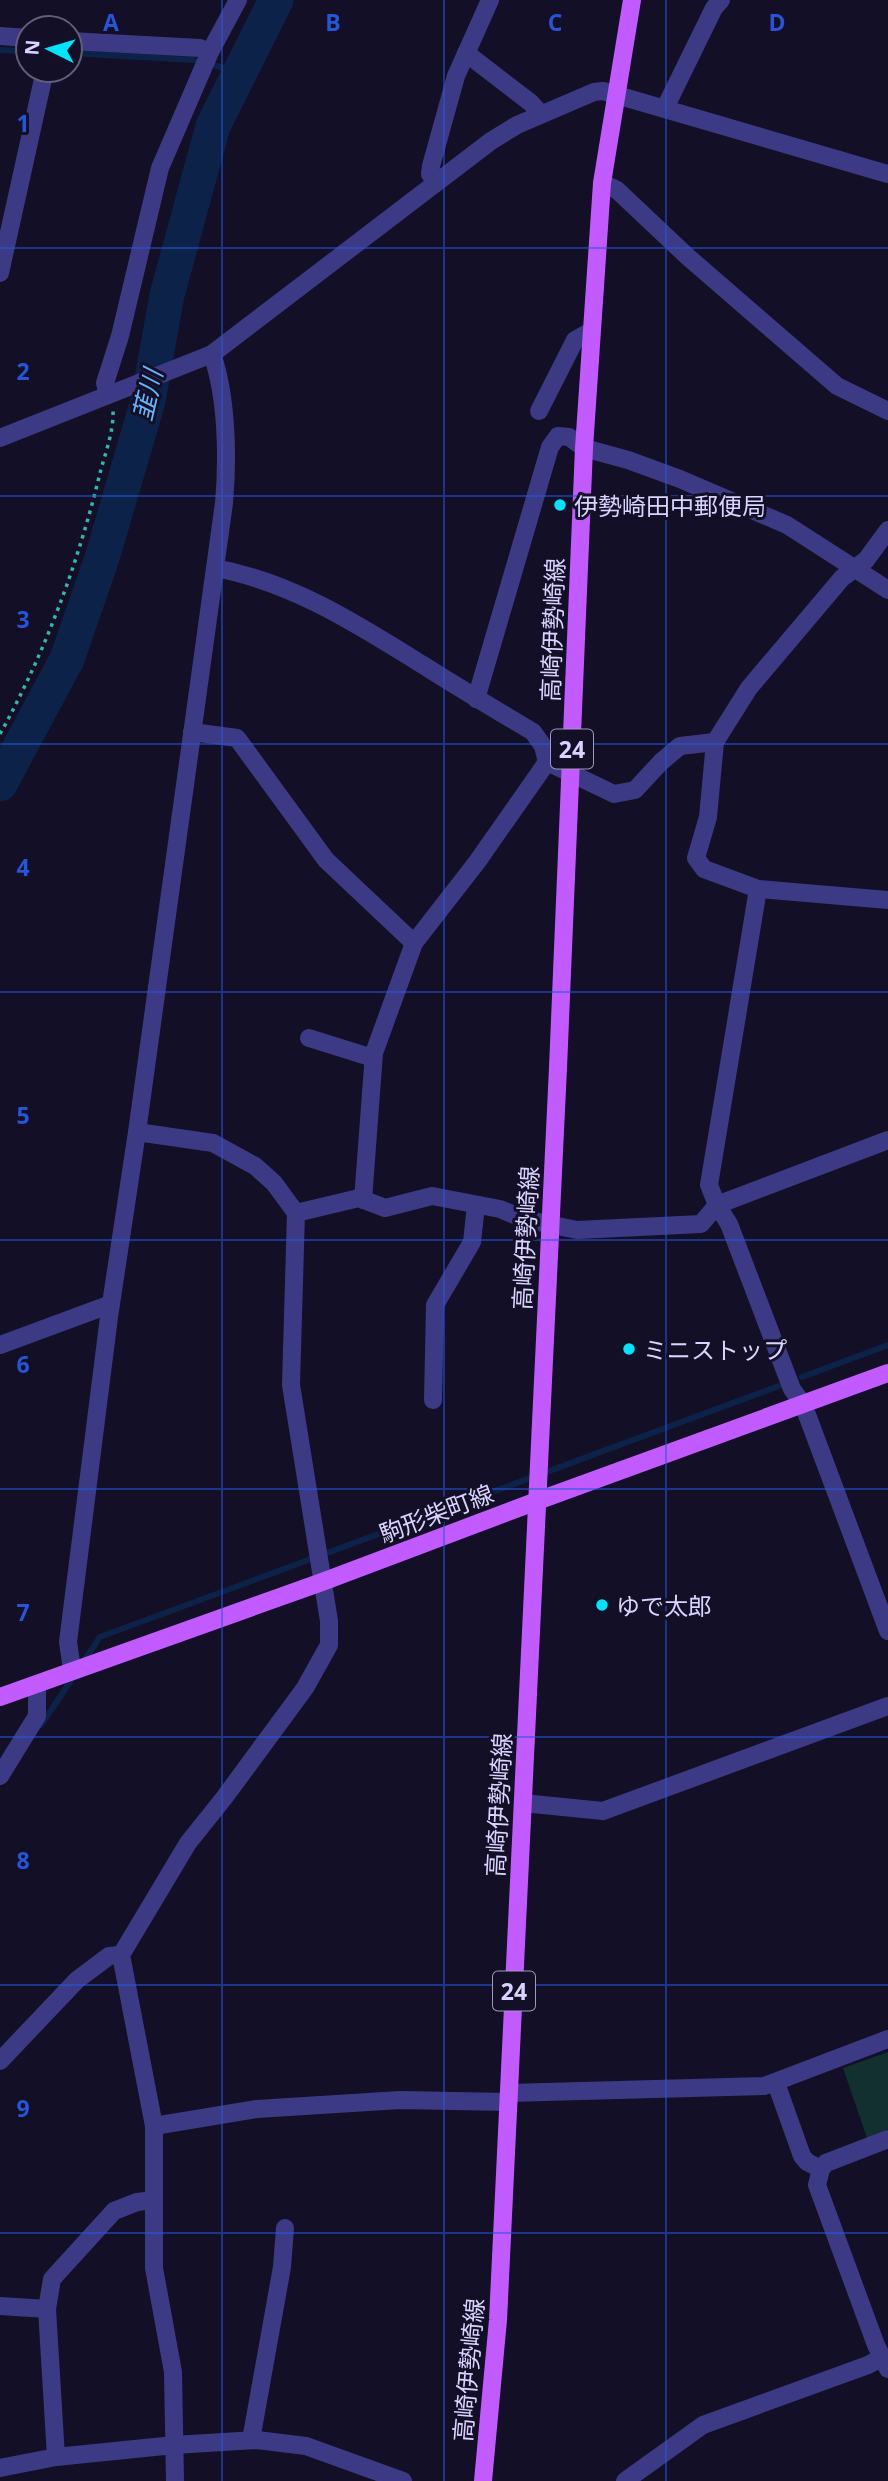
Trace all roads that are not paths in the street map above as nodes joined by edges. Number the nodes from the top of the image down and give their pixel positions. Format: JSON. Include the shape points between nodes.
{"nodes":[{"id":1,"x":238,"y":0,"type":"edge"},
{"id":2,"x":490,"y":0,"type":"edge"},
{"id":3,"x":632,"y":0,"type":"edge"},
{"id":4,"x":721,"y":0,"type":"edge"},
{"id":5,"x":84,"y":42,"type":"edge"},
{"id":6,"x":210,"y":52,"type":"junction"},
{"id":7,"x":466,"y":53,"type":"junction"},
{"id":8,"x":42,"y":84,"type":"edge"},
{"id":9,"x":616,"y":94,"type":"junction"},
{"id":10,"x":665,"y":108,"type":"junction"},
{"id":11,"x":541,"y":114,"type":"junction"},
{"id":12,"x":888,"y":174,"type":"edge"},
{"id":13,"x":436,"y":183,"type":"junction"},
{"id":14,"x":602,"y":183,"type":"junction"},
{"id":15,"x":0,"y":273,"type":"edge"},
{"id":16,"x":591,"y":331,"type":"junction"},
{"id":17,"x":212,"y":354,"type":"junction"},
{"id":18,"x":116,"y":392,"type":"junction"},
{"id":19,"x":539,"y":411,"type":"dead end"},
{"id":20,"x":888,"y":411,"type":"edge"},
{"id":21,"x":0,"y":438,"type":"edge"},
{"id":22,"x":584,"y":448,"type":"junction"},
{"id":23,"x":888,"y":530,"type":"edge"},
{"id":24,"x":215,"y":568,"type":"junction"},
{"id":25,"x":857,"y":569,"type":"junction"},
{"id":26,"x":888,"y":590,"type":"edge"},
{"id":27,"x":476,"y":699,"type":"junction"},
{"id":28,"x":192,"y":732,"type":"junction"},
{"id":29,"x":715,"y":742,"type":"junction"},
{"id":30,"x":547,"y":762,"type":"junction"},
{"id":31,"x":571,"y":774,"type":"junction"},
{"id":32,"x":758,"y":888,"type":"junction"},
{"id":33,"x":888,"y":900,"type":"edge"},
{"id":34,"x":414,"y":943,"type":"junction"},
{"id":35,"x":309,"y":1038,"type":"dead end"},
{"id":36,"x":373,"y":1058,"type":"junction"},
{"id":37,"x":137,"y":1132,"type":"junction"},
{"id":38,"x":888,"y":1140,"type":"edge"},
{"id":39,"x":363,"y":1200,"type":"junction"},
{"id":40,"x":476,"y":1205,"type":"junction"},
{"id":41,"x":717,"y":1205,"type":"junction"},
{"id":42,"x":296,"y":1213,"type":"junction"},
{"id":43,"x":550,"y":1225,"type":"junction"},
{"id":44,"x":111,"y":1304,"type":"junction"},
{"id":45,"x":0,"y":1345,"type":"edge"},
{"id":46,"x":888,"y":1373,"type":"edge"},
{"id":47,"x":433,"y":1400,"type":"dead end"},
{"id":48,"x":803,"y":1404,"type":"junction"},
{"id":49,"x":537,"y":1501,"type":"junction"},
{"id":50,"x":322,"y":1583,"type":"junction"},
{"id":51,"x":888,"y":1632,"type":"edge"},
{"id":52,"x":72,"y":1669,"type":"junction"},
{"id":53,"x":37,"y":1684,"type":"junction"},
{"id":54,"x":0,"y":1697,"type":"edge"},
{"id":55,"x":888,"y":1706,"type":"edge"},
{"id":56,"x":0,"y":1776,"type":"edge"},
{"id":57,"x":523,"y":1803,"type":"junction"},
{"id":58,"x":121,"y":1955,"type":"junction"},
{"id":59,"x":888,"y":2039,"type":"edge"},
{"id":60,"x":0,"y":2061,"type":"edge"},
{"id":61,"x":776,"y":2082,"type":"junction"},
{"id":62,"x":509,"y":2098,"type":"junction"},
{"id":63,"x":154,"y":2126,"type":"junction"},
{"id":64,"x":888,"y":2139,"type":"edge"},
{"id":65,"x":821,"y":2169,"type":"junction"},
{"id":66,"x":154,"y":2200,"type":"junction"},
{"id":67,"x":285,"y":2228,"type":"dead end"},
{"id":68,"x":0,"y":2306,"type":"edge"},
{"id":69,"x":47,"y":2309,"type":"junction"},
{"id":70,"x":885,"y":2363,"type":"edge"},
{"id":71,"x":251,"y":2440,"type":"junction"},
{"id":72,"x":174,"y":2445,"type":"junction"},
{"id":73,"x":56,"y":2458,"type":"junction"},
{"id":74,"x":0,"y":2468,"type":"edge"},
{"id":75,"x":175,"y":2481,"type":"edge"},
{"id":76,"x":403,"y":2481,"type":"edge"},
{"id":77,"x":483,"y":2481,"type":"edge"},
{"id":78,"x":625,"y":2481,"type":"edge"}],
"edges":[{"from":1,"to":6,"type":"street"},
{"from":2,"to":7,"type":"street"},
{"from":3,"to":9,"type":"main road","name":"高崎伊勢崎線","number":"24"},
{"from":4,"to":10,"type":"street"},
{"from":5,"to":6,"type":"street"},
{"from":6,"to":18,"type":"street","via":[[160,168],[105,383]]},
{"from":7,"to":11,"type":"street"},
{"from":7,"to":13,"type":"street","via":[[433,153],[430,174]]},
{"from":8,"to":15,"type":"street"},
{"from":9,"to":10,"type":"street"},
{"from":9,"to":11,"type":"street","via":[[594,92]]},
{"from":9,"to":14,"type":"main road","name":"高崎伊勢崎線","number":"24"},
{"from":10,"to":12,"type":"street"},
{"from":11,"to":13,"type":"street","via":[[491,141]]},
{"from":13,"to":17,"type":"street"},
{"from":14,"to":16,"type":"main road","name":"高崎伊勢崎線","number":"24"},
{"from":14,"to":20,"type":"street","via":[[617,190],[837,386]]},
{"from":16,"to":19,"type":"street","via":[[575,340]]},
{"from":16,"to":22,"type":"main road","name":"高崎伊勢崎線","number":"24"},
{"from":17,"to":18,"type":"street"},
{"from":17,"to":24,"type":"street","via":[[226,450]]},
{"from":18,"to":21,"type":"street"},
{"from":22,"to":25,"type":"street","via":[[680,479],[787,525]]},
{"from":22,"to":27,"type":"street","via":[[569,437],[558,436],[550,447]]},
{"from":22,"to":31,"type":"main road","name":"高崎伊勢崎線","number":"24"},
{"from":23,"to":25,"type":"street"},
{"from":24,"to":27,"type":"street","via":[[288,589],[338,613]]},
{"from":24,"to":28,"type":"street"},
{"from":25,"to":26,"type":"street"},
{"from":25,"to":29,"type":"street","via":[[842,578],[749,688]]},
{"from":27,"to":30,"type":"street","via":[[533,732]]},
{"from":28,"to":34,"type":"street","via":[[237,738],[326,860]]},
{"from":28,"to":37,"type":"street"},
{"from":29,"to":31,"type":"street","via":[[680,747],[635,790],[614,794]]},
{"from":29,"to":32,"type":"street","via":[[708,817],[696,859],[704,869]]},
{"from":30,"to":31,"type":"street"},
{"from":30,"to":34,"type":"street"},
{"from":31,"to":43,"type":"main road","name":"高崎伊勢崎線","number":"24"},
{"from":32,"to":33,"type":"street"},
{"from":32,"to":41,"type":"street","via":[[709,1185]]},
{"from":34,"to":36,"type":"street"},
{"from":35,"to":36,"type":"street"},
{"from":36,"to":39,"type":"street"},
{"from":37,"to":42,"type":"street","via":[[213,1143],[255,1166]]},
{"from":37,"to":44,"type":"street"},
{"from":38,"to":41,"type":"street"},
{"from":39,"to":40,"type":"street","via":[[385,1208],[432,1196]]},
{"from":39,"to":42,"type":"street"},
{"from":40,"to":43,"type":"street"},
{"from":40,"to":47,"type":"street","via":[[472,1242],[435,1305]]},
{"from":41,"to":43,"type":"street","via":[[701,1224],[577,1230]]},
{"from":41,"to":48,"type":"street","via":[[729,1224],[792,1389]]},
{"from":42,"to":50,"type":"street","via":[[292,1385]]},
{"from":43,"to":49,"type":"main road","name":"高崎伊勢崎線","number":"24"},
{"from":44,"to":45,"type":"street"},
{"from":44,"to":52,"type":"street","via":[[68,1642]]},
{"from":46,"to":48,"type":"main road","name":"駒形柴町線"},
{"from":48,"to":49,"type":"main road","name":"駒形柴町線"},
{"from":48,"to":51,"type":"street"},
{"from":49,"to":50,"type":"main road","name":"駒形柴町線"},
{"from":49,"to":57,"type":"main road","name":"高崎伊勢崎線","number":"24"},
{"from":50,"to":52,"type":"main road","name":"駒形柴町線"},
{"from":50,"to":58,"type":"street","via":[[329,1644],[305,1688],[188,1843]]},
{"from":52,"to":53,"type":"main road","name":"駒形柴町線"},
{"from":53,"to":54,"type":"main road","name":"駒形柴町線"},
{"from":53,"to":56,"type":"street","via":[[37,1716]]},
{"from":55,"to":57,"type":"street","via":[[603,1811]]},
{"from":57,"to":62,"type":"main road","name":"高崎伊勢崎線","number":"24"},
{"from":58,"to":60,"type":"street","via":[[109,1956],[78,1980]]},
{"from":58,"to":63,"type":"street"},
{"from":59,"to":61,"type":"street"},
{"from":61,"to":62,"type":"street"},
{"from":61,"to":65,"type":"street","via":[[802,2156]]},
{"from":62,"to":63,"type":"street","via":[[270,2108]]},
{"from":62,"to":77,"type":"main road","name":"高崎伊勢崎線","number":"24","via":[[498,2320]]},
{"from":63,"to":66,"type":"street"},
{"from":64,"to":65,"type":"street","via":[[835,2158]]},
{"from":65,"to":70,"type":"street","via":[[817,2185]]},
{"from":66,"to":69,"type":"street","via":[[114,2211],[105,2220],[52,2279]]},
{"from":66,"to":72,"type":"street","via":[[154,2268],[173,2372]]},
{"from":67,"to":71,"type":"street"},
{"from":68,"to":69,"type":"street"},
{"from":69,"to":73,"type":"street"},
{"from":70,"to":78,"type":"street","via":[[868,2365],[703,2426]]},
{"from":71,"to":72,"type":"street"},
{"from":71,"to":76,"type":"street","via":[[306,2445]]},
{"from":72,"to":73,"type":"street"},
{"from":72,"to":75,"type":"street"},
{"from":73,"to":74,"type":"street"}]}
